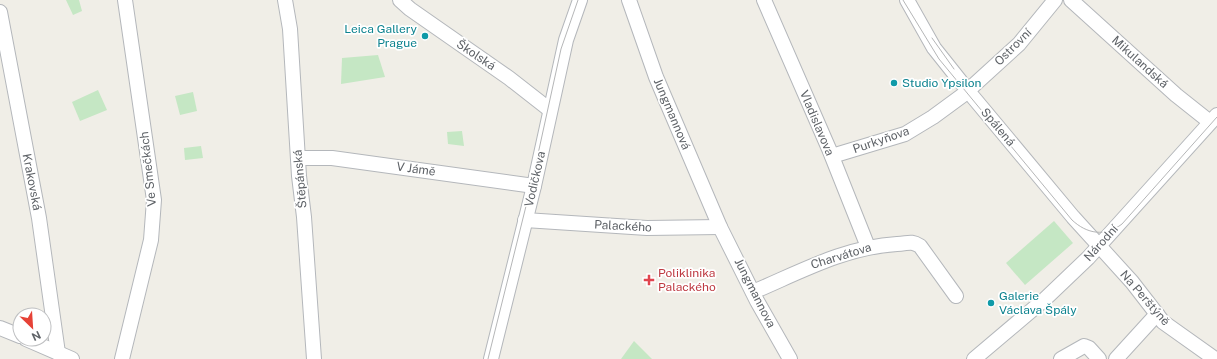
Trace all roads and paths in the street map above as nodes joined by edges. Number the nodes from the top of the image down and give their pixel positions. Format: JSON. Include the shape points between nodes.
{"nodes":[{"id":1,"x":125,"y":0,"type":"edge"},
{"id":2,"x":285,"y":0,"type":"edge"},
{"id":3,"x":400,"y":0,"type":"edge"},
{"id":4,"x":580,"y":0,"type":"edge"},
{"id":5,"x":629,"y":0,"type":"edge"},
{"id":6,"x":764,"y":0,"type":"edge"},
{"id":7,"x":907,"y":0,"type":"edge"},
{"id":8,"x":1055,"y":0,"type":"edge"},
{"id":9,"x":1071,"y":0,"type":"edge"},
{"id":10,"x":0,"y":12,"type":"edge"},
{"id":11,"x":967,"y":90,"type":"junction"},
{"id":12,"x":550,"y":110,"type":"junction"},
{"id":13,"x":1214,"y":118,"type":"edge"},
{"id":14,"x":832,"y":156,"type":"junction"},
{"id":15,"x":298,"y":158,"type":"junction"},
{"id":16,"x":534,"y":186,"type":"junction"},
{"id":17,"x":525,"y":220,"type":"junction"},
{"id":18,"x":720,"y":227,"type":"junction"},
{"id":19,"x":868,"y":247,"type":"junction"},
{"id":20,"x":1098,"y":247,"type":"junction"},
{"id":21,"x":753,"y":292,"type":"junction"},
{"id":22,"x":956,"y":296,"type":"dead end"},
{"id":23,"x":1157,"y":314,"type":"junction"},
{"id":24,"x":0,"y":328,"type":"edge"},
{"id":25,"x":12,"y":333,"type":"edge"},
{"id":26,"x":44,"y":347,"type":"edge"},
{"id":27,"x":58,"y":353,"type":"junction"},
{"id":28,"x":72,"y":359,"type":"edge"},
{"id":29,"x":122,"y":359,"type":"edge"},
{"id":30,"x":314,"y":359,"type":"edge"},
{"id":31,"x":491,"y":359,"type":"edge"},
{"id":32,"x":790,"y":359,"type":"edge"},
{"id":33,"x":974,"y":359,"type":"edge"},
{"id":34,"x":1061,"y":359,"type":"edge"},
{"id":35,"x":1099,"y":359,"type":"edge"},
{"id":36,"x":1116,"y":359,"type":"edge"},
{"id":37,"x":1215,"y":359,"type":"edge"}],
"edges":[{"from":1,"to":29,"type":"street","name":"Ve Smečkách","via":[[154,200],[151,240]]},
{"from":2,"to":15,"type":"street","name":"Štěpánská","via":[[290,29]]},
{"from":3,"to":12,"type":"street","name":"Školská"},
{"from":4,"to":12,"type":"street","name":"Vodičkova","via":[[566,40]]},
{"from":5,"to":18,"type":"street","name":"Jungmannová","via":[[656,78]]},
{"from":6,"to":14,"type":"street","name":"Vladislavova"},
{"from":7,"to":11,"type":"street","name":"Spálená","via":[[932,45]]},
{"from":8,"to":11,"type":"street","name":"Ostrovní","via":[[1019,44]]},
{"from":9,"to":13,"type":"street","name":"Mikulandská","via":[[1170,89]]},
{"from":10,"to":27,"type":"street","name":"Krakovská","via":[[39,218]]},
{"from":11,"to":14,"type":"street","name":"Purkyňova","via":[[933,117],[905,134]]},
{"from":11,"to":20,"type":"street","name":"Spálená"},
{"from":12,"to":16,"type":"street","name":"Vodičkova"},
{"from":13,"to":20,"type":"street","name":"Národní"},
{"from":14,"to":19,"type":"street","name":"Vladislavova"},
{"from":15,"to":16,"type":"street","name":"V Jámě","via":[[332,158]]},
{"from":15,"to":30,"type":"street","name":"Štěpánská"},
{"from":16,"to":17,"type":"street","name":"Vodičkova"},
{"from":17,"to":18,"type":"street","name":"Palackého","via":[[647,228]]},
{"from":17,"to":31,"type":"street","name":"Vodičkova"},
{"from":18,"to":21,"type":"street","name":"Jungmannova"},
{"from":19,"to":21,"type":"street","name":"Charvátova","via":[[816,263]]},
{"from":19,"to":22,"type":"street","name":"Charvátova","via":[[913,242],[920,246]]},
{"from":20,"to":23,"type":"street","name":"Na Perštýně","via":[[1132,282]]},
{"from":20,"to":33,"type":"street","name":"Národní","via":[[1045,299]]},
{"from":21,"to":32,"type":"street","name":"Jungmannova"},
{"from":23,"to":36,"type":"street"},
{"from":23,"to":37,"type":"street","name":"Na Perštýně","via":[[1163,322]]},
{"from":24,"to":25,"type":"street"},
{"from":26,"to":27,"type":"street"},
{"from":27,"to":28,"type":"street"},
{"from":34,"to":35,"type":"street","via":[[1084,346]]}]}
